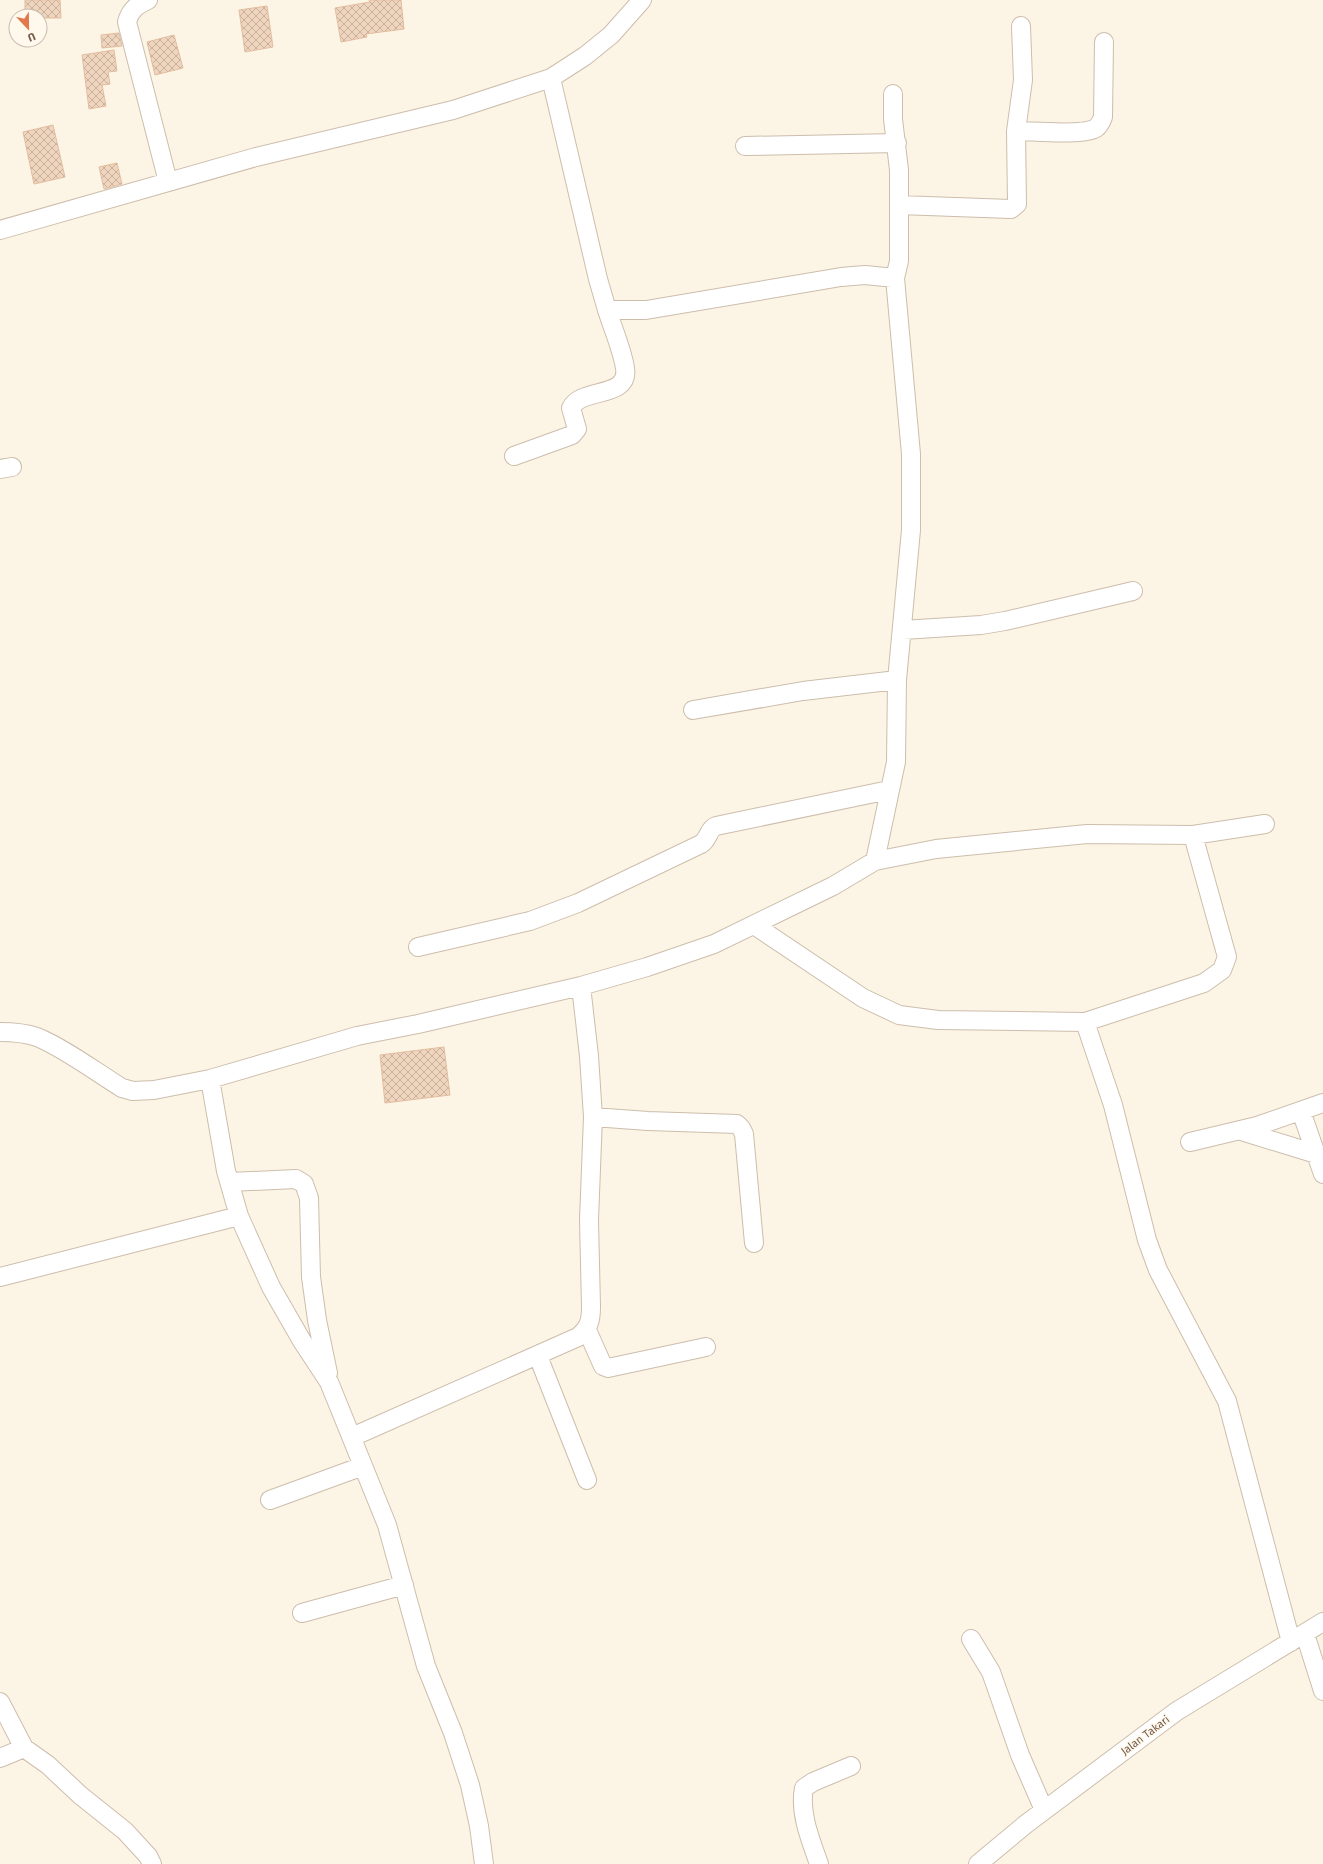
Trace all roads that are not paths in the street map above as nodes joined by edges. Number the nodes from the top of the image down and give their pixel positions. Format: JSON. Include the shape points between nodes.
{"nodes":[{"id":1,"x":148,"y":0,"type":"edge"},
{"id":2,"x":642,"y":0,"type":"edge"},
{"id":3,"x":1022,"y":26,"type":"dead end"},
{"id":4,"x":1104,"y":42,"type":"dead end"},
{"id":5,"x":551,"y":78,"type":"junction"},
{"id":6,"x":893,"y":94,"type":"dead end"},
{"id":7,"x":1016,"y":131,"type":"junction"},
{"id":8,"x":897,"y":143,"type":"junction"},
{"id":9,"x":746,"y":146,"type":"dead end"},
{"id":10,"x":168,"y":182,"type":"junction"},
{"id":11,"x":899,"y":205,"type":"junction"},
{"id":12,"x":0,"y":230,"type":"edge"},
{"id":13,"x":895,"y":278,"type":"junction"},
{"id":14,"x":607,"y":310,"type":"junction"},
{"id":15,"x":514,"y":456,"type":"dead end"},
{"id":16,"x":1133,"y":591,"type":"dead end"},
{"id":17,"x":903,"y":630,"type":"junction"},
{"id":18,"x":897,"y":680,"type":"junction"},
{"id":19,"x":693,"y":710,"type":"dead end"},
{"id":20,"x":889,"y":790,"type":"junction"},
{"id":21,"x":1265,"y":824,"type":"dead end"},
{"id":22,"x":1193,"y":835,"type":"junction"},
{"id":23,"x":875,"y":862,"type":"junction"},
{"id":24,"x":754,"y":925,"type":"junction"},
{"id":25,"x":418,"y":947,"type":"dead end"},
{"id":26,"x":581,"y":986,"type":"junction"},
{"id":27,"x":1084,"y":1022,"type":"junction"},
{"id":28,"x":0,"y":1032,"type":"edge"},
{"id":29,"x":210,"y":1080,"type":"junction"},
{"id":30,"x":1323,"y":1103,"type":"edge"},
{"id":31,"x":1301,"y":1111,"type":"junction"},
{"id":32,"x":593,"y":1117,"type":"junction"},
{"id":33,"x":1241,"y":1131,"type":"junction"},
{"id":34,"x":1190,"y":1142,"type":"dead end"},
{"id":35,"x":1316,"y":1154,"type":"junction"},
{"id":36,"x":1323,"y":1174,"type":"edge"},
{"id":37,"x":230,"y":1182,"type":"junction"},
{"id":38,"x":239,"y":1216,"type":"junction"},
{"id":39,"x":754,"y":1243,"type":"dead end"},
{"id":40,"x":0,"y":1277,"type":"edge"},
{"id":41,"x":587,"y":1330,"type":"junction"},
{"id":42,"x":706,"y":1347,"type":"dead end"},
{"id":43,"x":538,"y":1356,"type":"junction"},
{"id":44,"x":330,"y":1382,"type":"junction"},
{"id":45,"x":352,"y":1437,"type":"junction"},
{"id":46,"x":363,"y":1466,"type":"junction"},
{"id":47,"x":588,"y":1480,"type":"dead end"},
{"id":48,"x":270,"y":1500,"type":"dead end"},
{"id":49,"x":404,"y":1585,"type":"junction"},
{"id":50,"x":302,"y":1614,"type":"dead end"},
{"id":51,"x":1323,"y":1622,"type":"edge"},
{"id":52,"x":1298,"y":1638,"type":"junction"},
{"id":53,"x":971,"y":1639,"type":"dead end"},
{"id":54,"x":1323,"y":1691,"type":"edge"},
{"id":55,"x":0,"y":1702,"type":"edge"},
{"id":56,"x":24,"y":1748,"type":"junction"},
{"id":57,"x":0,"y":1758,"type":"edge"},
{"id":58,"x":852,"y":1766,"type":"dead end"},
{"id":59,"x":1044,"y":1810,"type":"junction"},
{"id":60,"x":152,"y":1864,"type":"edge"},
{"id":61,"x":484,"y":1864,"type":"edge"},
{"id":62,"x":819,"y":1864,"type":"edge"},
{"id":63,"x":978,"y":1864,"type":"edge"}],
"edges":[{"from":1,"to":10,"type":"street","via":[[137,5],[128,16],[127,22]]},
{"from":2,"to":5,"type":"street","via":[[611,35]]},
{"from":3,"to":7,"type":"street","via":[[1023,80]]},
{"from":4,"to":7,"type":"street","via":[[1100,124],[1081,132]]},
{"from":5,"to":10,"type":"street","via":[[453,110],[256,157]]},
{"from":5,"to":14,"type":"street"},
{"from":6,"to":8,"type":"street","via":[[893,119]]},
{"from":7,"to":11,"type":"street","via":[[1017,204],[1014,208]]},
{"from":8,"to":9,"type":"street"},
{"from":8,"to":11,"type":"street"},
{"from":10,"to":12,"type":"street"},
{"from":11,"to":13,"type":"street","via":[[899,261]]},
{"from":13,"to":14,"type":"street","via":[[865,275],[841,277],[646,310]]},
{"from":13,"to":17,"type":"street","via":[[911,454],[911,530]]},
{"from":14,"to":15,"type":"street","via":[[625,369],[623,381],[615,388],[576,400],[571,408],[577,428],[572,436]]},
{"from":16,"to":17,"type":"street","via":[[1005,621]]},
{"from":17,"to":18,"type":"street"},
{"from":18,"to":19,"type":"street","via":[[803,691]]},
{"from":18,"to":20,"type":"street","via":[[896,762]]},
{"from":20,"to":23,"type":"street"},
{"from":20,"to":25,"type":"street","via":[[716,826],[702,844],[578,903],[530,921]]},
{"from":21,"to":22,"type":"street"},
{"from":22,"to":23,"type":"street","via":[[1087,834],[936,849]]},
{"from":22,"to":27,"type":"street","via":[[1227,957],[1222,970],[1204,983]]},
{"from":23,"to":24,"type":"street"},
{"from":24,"to":26,"type":"street","via":[[714,944]]},
{"from":24,"to":27,"type":"street","via":[[863,998],[899,1015],[938,1020]]},
{"from":26,"to":29,"type":"street","via":[[357,1036]]},
{"from":26,"to":32,"type":"street"},
{"from":27,"to":52,"type":"street","via":[[1113,1105],[1147,1240],[1158,1270],[1227,1401]]},
{"from":28,"to":29,"type":"street","via":[[36,1037],[122,1088],[133,1091]]},
{"from":29,"to":37,"type":"street","via":[[218,1133]]},
{"from":30,"to":31,"type":"street"},
{"from":31,"to":33,"type":"street"},
{"from":31,"to":35,"type":"street"},
{"from":32,"to":39,"type":"street","via":[[737,1124],[744,1134]]},
{"from":32,"to":41,"type":"street","via":[[589,1220],[591,1322]]},
{"from":33,"to":34,"type":"street"},
{"from":33,"to":35,"type":"street"},
{"from":35,"to":36,"type":"street"},
{"from":37,"to":38,"type":"street"},
{"from":37,"to":44,"type":"street","via":[[296,1179],[304,1184],[309,1198],[311,1277]]},
{"from":38,"to":40,"type":"street"},
{"from":38,"to":44,"type":"street","via":[[271,1287],[302,1341]]},
{"from":41,"to":42,"type":"street","via":[[603,1366],[608,1368]]},
{"from":41,"to":43,"type":"street"},
{"from":43,"to":45,"type":"street"},
{"from":43,"to":47,"type":"street"},
{"from":44,"to":45,"type":"street"},
{"from":45,"to":46,"type":"street"},
{"from":46,"to":48,"type":"street"},
{"from":46,"to":49,"type":"street","via":[[387,1525]]},
{"from":49,"to":50,"type":"street"},
{"from":49,"to":61,"type":"street","via":[[426,1666],[453,1733],[470,1785]]},
{"from":51,"to":52,"type":"street","name":"Jalan Takari"},
{"from":52,"to":54,"type":"street"},
{"from":52,"to":59,"type":"street","name":"Jalan Takari","via":[[1177,1711]]},
{"from":53,"to":59,"type":"street","via":[[991,1672],[1020,1755]]},
{"from":55,"to":56,"type":"street"},
{"from":56,"to":57,"type":"street"},
{"from":56,"to":60,"type":"street","via":[[48,1765],[125,1831]]},
{"from":58,"to":62,"type":"street","via":[[804,1788],[802,1797],[806,1820]]},
{"from":59,"to":63,"type":"street","name":"Jalan Takari"}]}
